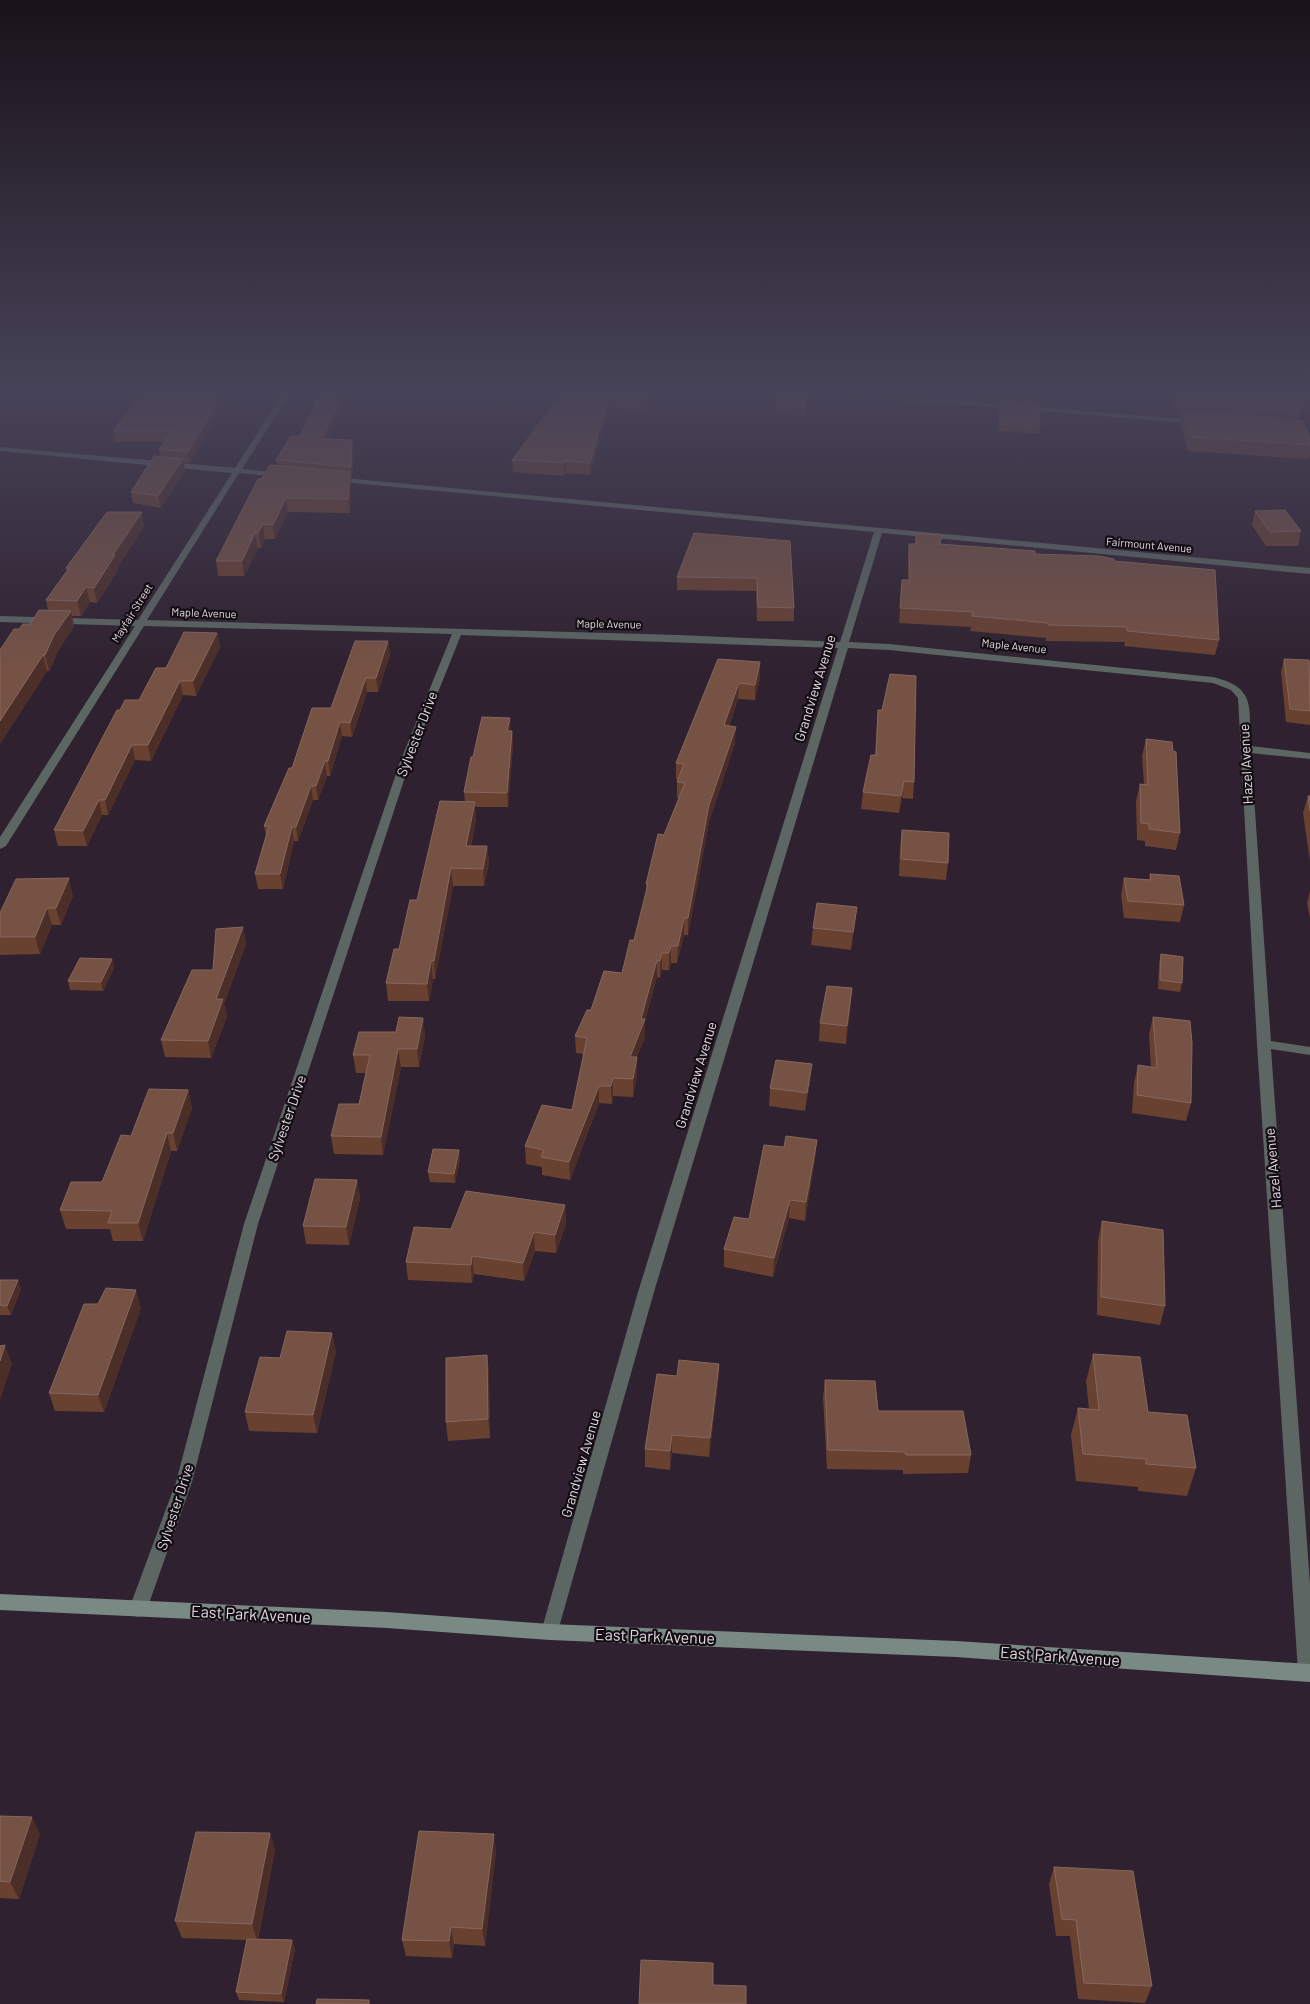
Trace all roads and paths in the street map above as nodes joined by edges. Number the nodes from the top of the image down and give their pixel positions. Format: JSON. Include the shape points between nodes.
{"nodes":[{"id":1,"x":226,"y":487,"type":"edge"},
{"id":2,"x":407,"y":487,"type":"edge"},
{"id":3,"x":879,"y":530,"type":"junction"},
{"id":4,"x":1310,"y":571,"type":"edge"},
{"id":5,"x":0,"y":619,"type":"edge"},
{"id":6,"x":139,"y":624,"type":"junction"},
{"id":7,"x":457,"y":632,"type":"junction"},
{"id":8,"x":845,"y":644,"type":"junction"},
{"id":9,"x":1215,"y":680,"type":"joint"},
{"id":10,"x":1246,"y":749,"type":"junction"},
{"id":11,"x":1310,"y":756,"type":"edge"},
{"id":12,"x":0,"y":846,"type":"edge"},
{"id":13,"x":1263,"y":1044,"type":"junction"},
{"id":14,"x":1310,"y":1051,"type":"edge"},
{"id":15,"x":0,"y":1602,"type":"edge"},
{"id":16,"x":138,"y":1609,"type":"junction"},
{"id":17,"x":550,"y":1632,"type":"junction"},
{"id":18,"x":1308,"y":1673,"type":"edge"}],
"edges":[{"from":1,"to":6,"type":"street","name":"Mayfair Street"},
{"from":2,"to":3,"type":"street","name":"Fairmount Avenue"},
{"from":3,"to":4,"type":"street","name":"Fairmount Avenue"},
{"from":3,"to":8,"type":"street","name":"Grandview Avenue"},
{"from":5,"to":6,"type":"street","name":"Maple Avenue"},
{"from":6,"to":7,"type":"street","name":"Maple Avenue"},
{"from":6,"to":12,"type":"street","name":"Mayfair Street"},
{"from":7,"to":8,"type":"street","name":"Maple Avenue"},
{"from":7,"to":16,"type":"street","name":"Sylvester Drive","via":[[405,762],[251,1224],[184,1482]]},
{"from":8,"to":9,"type":"street","name":"Maple Avenue"},
{"from":8,"to":17,"type":"street","name":"Grandview Avenue","via":[[646,1292]]},
{"from":9,"to":10,"type":"street","name":"Hazel Avenue","via":[[1241,694]]},
{"from":10,"to":11,"type":"street"},
{"from":10,"to":13,"type":"street","name":"Hazel Avenue"},
{"from":13,"to":14,"type":"street"},
{"from":13,"to":18,"type":"street","name":"Hazel Avenue"},
{"from":15,"to":16,"type":"main road","name":"East Park Avenue"},
{"from":16,"to":17,"type":"main road","name":"East Park Avenue","via":[[387,1620]]},
{"from":17,"to":18,"type":"main road","name":"East Park Avenue","via":[[956,1649]]}]}
